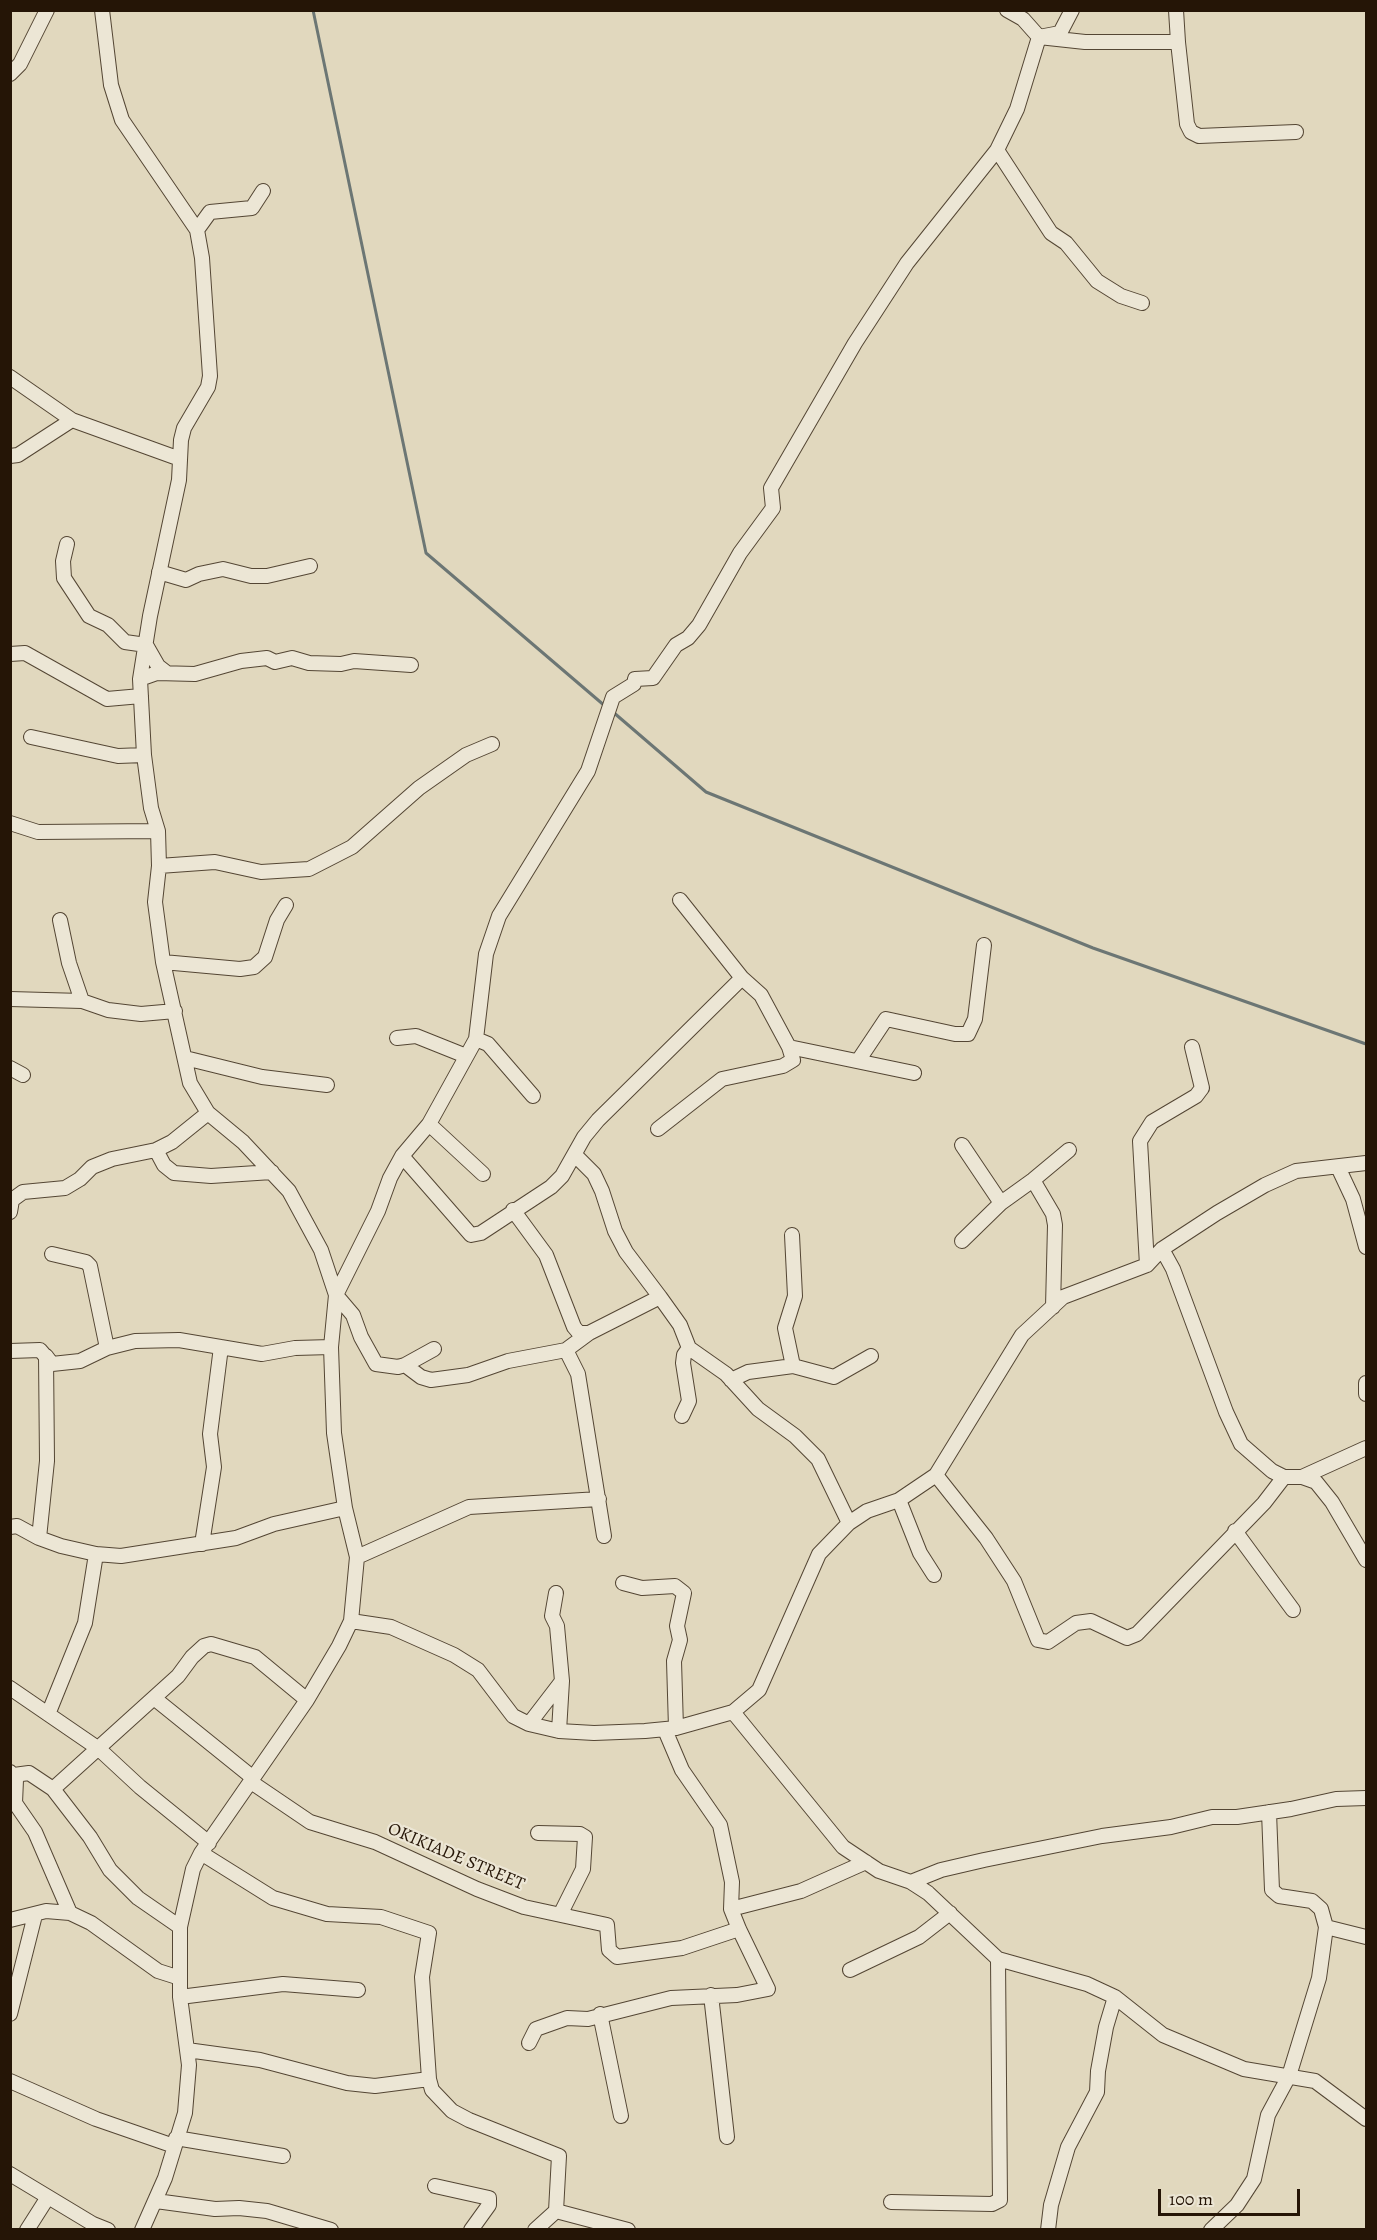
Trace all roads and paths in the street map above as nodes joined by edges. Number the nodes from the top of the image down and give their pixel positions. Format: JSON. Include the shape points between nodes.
{"nodes":[{"id":1,"x":47,"y":10,"type":"edge"},
{"id":2,"x":102,"y":10,"type":"edge"},
{"id":3,"x":1008,"y":10,"type":"edge"},
{"id":4,"x":1072,"y":10,"type":"edge"},
{"id":5,"x":1176,"y":15,"type":"edge"},
{"id":6,"x":1039,"y":37,"type":"junction"},
{"id":7,"x":1158,"y":40,"type":"junction"},
{"id":8,"x":1178,"y":42,"type":"junction"},
{"id":9,"x":10,"y":74,"type":"edge"},
{"id":10,"x":1296,"y":132,"type":"dead end"},
{"id":11,"x":997,"y":150,"type":"junction"},
{"id":12,"x":263,"y":191,"type":"dead end"},
{"id":13,"x":197,"y":230,"type":"junction"},
{"id":14,"x":1142,"y":303,"type":"dead end"},
{"id":15,"x":10,"y":377,"type":"edge"},
{"id":16,"x":72,"y":420,"type":"junction"},
{"id":17,"x":10,"y":456,"type":"edge"},
{"id":18,"x":180,"y":459,"type":"junction"},
{"id":19,"x":68,"y":544,"type":"dead end"},
{"id":20,"x":310,"y":566,"type":"dead end"},
{"id":21,"x":159,"y":572,"type":"junction"},
{"id":22,"x":146,"y":645,"type":"junction"},
{"id":23,"x":10,"y":654,"type":"edge"},
{"id":24,"x":411,"y":665,"type":"dead end"},
{"id":25,"x":167,"y":673,"type":"junction"},
{"id":26,"x":140,"y":679,"type":"junction"},
{"id":27,"x":141,"y":696,"type":"junction"},
{"id":28,"x":31,"y":737,"type":"dead end"},
{"id":29,"x":492,"y":744,"type":"dead end"},
{"id":30,"x":144,"y":755,"type":"junction"},
{"id":31,"x":10,"y":823,"type":"edge"},
{"id":32,"x":158,"y":831,"type":"junction"},
{"id":33,"x":159,"y":866,"type":"junction"},
{"id":34,"x":680,"y":900,"type":"dead end"},
{"id":35,"x":286,"y":905,"type":"dead end"},
{"id":36,"x":60,"y":920,"type":"dead end"},
{"id":37,"x":984,"y":945,"type":"dead end"},
{"id":38,"x":163,"y":962,"type":"junction"},
{"id":39,"x":742,"y":978,"type":"junction"},
{"id":40,"x":10,"y":999,"type":"edge"},
{"id":41,"x":82,"y":1001,"type":"junction"},
{"id":42,"x":175,"y":1011,"type":"junction"},
{"id":43,"x":397,"y":1038,"type":"dead end"},
{"id":44,"x":476,"y":1039,"type":"junction"},
{"id":45,"x":789,"y":1047,"type":"junction"},
{"id":46,"x":1192,"y":1047,"type":"dead end"},
{"id":47,"x":465,"y":1056,"type":"junction"},
{"id":48,"x":185,"y":1058,"type":"junction"},
{"id":49,"x":858,"y":1061,"type":"junction"},
{"id":50,"x":914,"y":1073,"type":"dead end"},
{"id":51,"x":327,"y":1085,"type":"dead end"},
{"id":52,"x":533,"y":1096,"type":"dead end"},
{"id":53,"x":208,"y":1113,"type":"junction"},
{"id":54,"x":429,"y":1124,"type":"junction"},
{"id":55,"x":658,"y":1129,"type":"dead end"},
{"id":56,"x":962,"y":1145,"type":"dead end"},
{"id":57,"x":1070,"y":1149,"type":"dead end"},
{"id":58,"x":156,"y":1150,"type":"junction"},
{"id":59,"x":575,"y":1155,"type":"junction"},
{"id":60,"x":402,"y":1156,"type":"junction"},
{"id":61,"x":1366,"y":1163,"type":"edge"},
{"id":62,"x":1338,"y":1167,"type":"junction"},
{"id":63,"x":273,"y":1172,"type":"junction"},
{"id":64,"x":483,"y":1174,"type":"dead end"},
{"id":65,"x":1033,"y":1180,"type":"junction"},
{"id":66,"x":1001,"y":1203,"type":"junction"},
{"id":67,"x":513,"y":1210,"type":"junction"},
{"id":68,"x":10,"y":1212,"type":"edge"},
{"id":69,"x":792,"y":1235,"type":"dead end"},
{"id":70,"x":962,"y":1241,"type":"dead end"},
{"id":71,"x":1366,"y":1247,"type":"edge"},
{"id":72,"x":1162,"y":1249,"type":"junction"},
{"id":73,"x":52,"y":1254,"type":"dead end"},
{"id":74,"x":1147,"y":1265,"type":"junction"},
{"id":75,"x":336,"y":1295,"type":"junction"},
{"id":76,"x":660,"y":1297,"type":"junction"},
{"id":77,"x":1053,"y":1307,"type":"junction"},
{"id":78,"x":589,"y":1333,"type":"junction"},
{"id":79,"x":221,"y":1347,"type":"junction"},
{"id":80,"x":331,"y":1347,"type":"junction"},
{"id":81,"x":107,"y":1348,"type":"junction"},
{"id":82,"x":689,"y":1348,"type":"junction"},
{"id":83,"x":434,"y":1349,"type":"dead end"},
{"id":84,"x":566,"y":1350,"type":"junction"},
{"id":85,"x":10,"y":1351,"type":"edge"},
{"id":86,"x":871,"y":1356,"type":"dead end"},
{"id":87,"x":52,"y":1364,"type":"junction"},
{"id":88,"x":405,"y":1365,"type":"junction"},
{"id":89,"x":794,"y":1366,"type":"junction"},
{"id":90,"x":731,"y":1380,"type":"junction"},
{"id":91,"x":1366,"y":1383,"type":"edge"},
{"id":92,"x":1366,"y":1394,"type":"edge"},
{"id":93,"x":682,"y":1416,"type":"dead end"},
{"id":94,"x":1366,"y":1448,"type":"edge"},
{"id":95,"x":936,"y":1475,"type":"junction"},
{"id":96,"x":1284,"y":1477,"type":"junction"},
{"id":97,"x":1302,"y":1477,"type":"junction"},
{"id":98,"x":599,"y":1499,"type":"junction"},
{"id":99,"x":899,"y":1500,"type":"junction"},
{"id":100,"x":345,"y":1508,"type":"junction"},
{"id":101,"x":849,"y":1523,"type":"junction"},
{"id":102,"x":10,"y":1527,"type":"edge"},
{"id":103,"x":1234,"y":1531,"type":"junction"},
{"id":104,"x":604,"y":1536,"type":"dead end"},
{"id":105,"x":39,"y":1538,"type":"junction"},
{"id":106,"x":202,"y":1544,"type":"junction"},
{"id":107,"x":96,"y":1554,"type":"junction"},
{"id":108,"x":357,"y":1557,"type":"junction"},
{"id":109,"x":1366,"y":1560,"type":"edge"},
{"id":110,"x":934,"y":1575,"type":"dead end"},
{"id":111,"x":623,"y":1583,"type":"dead end"},
{"id":112,"x":555,"y":1593,"type":"dead end"},
{"id":113,"x":1293,"y":1610,"type":"dead end"},
{"id":114,"x":351,"y":1621,"type":"junction"},
{"id":115,"x":562,"y":1682,"type":"junction"},
{"id":116,"x":10,"y":1688,"type":"edge"},
{"id":117,"x":154,"y":1698,"type":"junction"},
{"id":118,"x":307,"y":1700,"type":"junction"},
{"id":119,"x":49,"y":1712,"type":"junction"},
{"id":120,"x":734,"y":1712,"type":"junction"},
{"id":121,"x":529,"y":1724,"type":"junction"},
{"id":122,"x":670,"y":1729,"type":"junction"},
{"id":123,"x":559,"y":1731,"type":"junction"},
{"id":124,"x":99,"y":1749,"type":"junction"},
{"id":125,"x":12,"y":1773,"type":"edge"},
{"id":126,"x":252,"y":1779,"type":"junction"},
{"id":127,"x":53,"y":1789,"type":"junction"},
{"id":128,"x":1366,"y":1798,"type":"edge"},
{"id":129,"x":1269,"y":1812,"type":"junction"},
{"id":130,"x":538,"y":1833,"type":"dead end"},
{"id":131,"x":205,"y":1848,"type":"junction"},
{"id":132,"x":866,"y":1862,"type":"junction"},
{"id":133,"x":911,"y":1882,"type":"junction"},
{"id":134,"x":732,"y":1909,"type":"junction"},
{"id":135,"x":950,"y":1912,"type":"junction"},
{"id":136,"x":70,"y":1913,"type":"junction"},
{"id":137,"x":561,"y":1913,"type":"junction"},
{"id":138,"x":34,"y":1915,"type":"junction"},
{"id":139,"x":10,"y":1920,"type":"edge"},
{"id":140,"x":180,"y":1927,"type":"junction"},
{"id":141,"x":1326,"y":1927,"type":"junction"},
{"id":142,"x":738,"y":1929,"type":"junction"},
{"id":143,"x":1366,"y":1937,"type":"edge"},
{"id":144,"x":998,"y":1959,"type":"junction"},
{"id":145,"x":850,"y":1970,"type":"dead end"},
{"id":146,"x":180,"y":1978,"type":"junction"},
{"id":147,"x":358,"y":1990,"type":"dead end"},
{"id":148,"x":711,"y":1995,"type":"junction"},
{"id":149,"x":180,"y":1996,"type":"junction"},
{"id":150,"x":1115,"y":1997,"type":"junction"},
{"id":151,"x":10,"y":2014,"type":"edge"},
{"id":152,"x":600,"y":2014,"type":"junction"},
{"id":153,"x":529,"y":2043,"type":"dead end"},
{"id":154,"x":187,"y":2050,"type":"junction"},
{"id":155,"x":1289,"y":2076,"type":"junction"},
{"id":156,"x":429,"y":2079,"type":"junction"},
{"id":157,"x":10,"y":2081,"type":"edge"},
{"id":158,"x":621,"y":2116,"type":"dead end"},
{"id":159,"x":1366,"y":2119,"type":"edge"},
{"id":160,"x":727,"y":2137,"type":"dead end"},
{"id":161,"x":175,"y":2142,"type":"junction"},
{"id":162,"x":283,"y":2156,"type":"dead end"},
{"id":163,"x":10,"y":2174,"type":"edge"},
{"id":164,"x":435,"y":2186,"type":"dead end"},
{"id":165,"x":48,"y":2198,"type":"junction"},
{"id":166,"x":156,"y":2201,"type":"junction"},
{"id":167,"x":891,"y":2202,"type":"dead end"},
{"id":168,"x":556,"y":2211,"type":"junction"},
{"id":169,"x":27,"y":2229,"type":"edge"},
{"id":170,"x":108,"y":2229,"type":"edge"},
{"id":171,"x":141,"y":2229,"type":"edge"},
{"id":172,"x":331,"y":2229,"type":"edge"},
{"id":173,"x":471,"y":2229,"type":"edge"},
{"id":174,"x":535,"y":2229,"type":"edge"},
{"id":175,"x":629,"y":2229,"type":"edge"},
{"id":176,"x":1048,"y":2229,"type":"edge"},
{"id":177,"x":1211,"y":2229,"type":"edge"}],
"edges":[{"from":1,"to":9,"type":"street","via":[[20,63]]},
{"from":2,"to":13,"type":"street","via":[[111,85],[122,120]]},
{"from":3,"to":6,"type":"street","via":[[1023,19]]},
{"from":4,"to":6,"type":"street","via":[[1060,33]]},
{"from":5,"to":7,"type":"street"},
{"from":5,"to":8,"type":"street"},
{"from":6,"to":7,"type":"street","via":[[1084,42]]},
{"from":6,"to":11,"type":"street","via":[[1017,109]]},
{"from":7,"to":8,"type":"street"},
{"from":8,"to":10,"type":"street","via":[[1191,132],[1198,136]]},
{"from":11,"to":14,"type":"street","via":[[1051,233],[1066,243],[1097,281]]},
{"from":11,"to":44,"type":"street","via":[[907,262],[855,343],[771,488],[773,508],[740,553],[699,625],[676,645],[653,678],[635,679],[634,684],[613,697],[588,771],[499,916],[486,954]]},
{"from":12,"to":13,"type":"street","via":[[252,208],[210,212]]},
{"from":13,"to":18,"type":"street","via":[[210,376],[208,387],[184,428]]},
{"from":15,"to":16,"type":"street"},
{"from":16,"to":17,"type":"street","via":[[18,455]]},
{"from":16,"to":18,"type":"street"},
{"from":18,"to":21,"type":"street"},
{"from":19,"to":22,"type":"street","via":[[64,578],[89,616],[108,625],[125,642]]},
{"from":20,"to":21,"type":"street","via":[[267,576],[223,569],[186,580]]},
{"from":21,"to":22,"type":"street"},
{"from":22,"to":25,"type":"street"},
{"from":22,"to":26,"type":"street"},
{"from":23,"to":27,"type":"street","via":[[25,653],[107,699]]},
{"from":24,"to":25,"type":"street","via":[[309,663],[292,658],[275,662],[267,658],[195,674]]},
{"from":25,"to":26,"type":"street"},
{"from":26,"to":27,"type":"street"},
{"from":27,"to":30,"type":"street"},
{"from":28,"to":30,"type":"street","via":[[118,756]]},
{"from":29,"to":33,"type":"street","via":[[466,754],[418,788],[352,847],[309,869],[261,872],[215,862]]},
{"from":30,"to":32,"type":"street"},
{"from":31,"to":32,"type":"street","via":[[38,832]]},
{"from":32,"to":33,"type":"street"},
{"from":33,"to":38,"type":"street","via":[[155,902]]},
{"from":34,"to":39,"type":"street"},
{"from":35,"to":38,"type":"street","via":[[265,957],[254,967]]},
{"from":36,"to":41,"type":"street"},
{"from":37,"to":49,"type":"street","via":[[975,1019],[968,1034],[886,1019]]},
{"from":38,"to":42,"type":"street"},
{"from":39,"to":45,"type":"street","via":[[761,995]]},
{"from":39,"to":59,"type":"street","via":[[598,1120]]},
{"from":40,"to":41,"type":"street"},
{"from":41,"to":42,"type":"street","via":[[108,1010],[141,1014]]},
{"from":42,"to":48,"type":"street"},
{"from":43,"to":47,"type":"street","via":[[416,1036]]},
{"from":44,"to":47,"type":"street"},
{"from":44,"to":52,"type":"street","via":[[488,1044]]},
{"from":45,"to":49,"type":"street"},
{"from":45,"to":55,"type":"street","via":[[793,1060],[783,1066],[722,1079]]},
{"from":46,"to":74,"type":"street","via":[[1202,1088],[1196,1096],[1152,1122],[1140,1141]]},
{"from":47,"to":54,"type":"street"},
{"from":48,"to":51,"type":"street","via":[[262,1077]]},
{"from":48,"to":53,"type":"street","via":[[190,1083]]},
{"from":49,"to":50,"type":"street"},
{"from":53,"to":58,"type":"street"},
{"from":53,"to":63,"type":"street"},
{"from":54,"to":60,"type":"street"},
{"from":54,"to":64,"type":"street"},
{"from":56,"to":66,"type":"street"},
{"from":57,"to":65,"type":"street"},
{"from":58,"to":63,"type":"street","via":[[174,1173],[211,1176]]},
{"from":58,"to":68,"type":"street","via":[[92,1167],[65,1188],[23,1192],[12,1200]]},
{"from":59,"to":67,"type":"street","via":[[551,1187]]},
{"from":59,"to":76,"type":"street","via":[[594,1174],[626,1252]]},
{"from":60,"to":67,"type":"street","via":[[471,1235],[481,1233]]},
{"from":60,"to":75,"type":"street"},
{"from":61,"to":62,"type":"street"},
{"from":62,"to":71,"type":"street","via":[[1353,1199]]},
{"from":62,"to":72,"type":"street","via":[[1296,1171],[1265,1185]]},
{"from":63,"to":75,"type":"street","via":[[303,1212]]},
{"from":65,"to":66,"type":"street"},
{"from":65,"to":77,"type":"street","via":[[1053,1214],[1055,1225]]},
{"from":66,"to":70,"type":"street"},
{"from":67,"to":78,"type":"street","via":[[546,1255],[573,1327],[579,1333]]},
{"from":69,"to":89,"type":"street","via":[[795,1296],[785,1328]]},
{"from":72,"to":74,"type":"street"},
{"from":72,"to":96,"type":"street","via":[[1241,1444]]},
{"from":73,"to":81,"type":"street","via":[[90,1266]]},
{"from":74,"to":77,"type":"street","via":[[1063,1297]]},
{"from":75,"to":80,"type":"street"},
{"from":75,"to":88,"type":"street","via":[[353,1316],[376,1364],[398,1368]]},
{"from":76,"to":78,"type":"street"},
{"from":76,"to":82,"type":"street","via":[[680,1325]]},
{"from":77,"to":95,"type":"street","via":[[1022,1335]]},
{"from":78,"to":84,"type":"street"},
{"from":79,"to":80,"type":"street","via":[[262,1354]]},
{"from":79,"to":81,"type":"street","via":[[179,1340],[135,1341]]},
{"from":79,"to":106,"type":"street","via":[[210,1434],[214,1467]]},
{"from":80,"to":100,"type":"street","via":[[334,1433]]},
{"from":81,"to":87,"type":"street","via":[[80,1360]]},
{"from":82,"to":90,"type":"street"},
{"from":82,"to":93,"type":"street","via":[[683,1363],[689,1401]]},
{"from":83,"to":88,"type":"street"},
{"from":84,"to":88,"type":"street","via":[[440,1379],[421,1377]]},
{"from":84,"to":98,"type":"street","via":[[578,1374]]},
{"from":85,"to":87,"type":"street","via":[[40,1350]]},
{"from":86,"to":89,"type":"street","via":[[834,1377]]},
{"from":87,"to":105,"type":"street","via":[[45,1356],[47,1461]]},
{"from":89,"to":90,"type":"street","via":[[748,1372]]},
{"from":90,"to":101,"type":"street","via":[[758,1409],[818,1459]]},
{"from":91,"to":92,"type":"street"},
{"from":94,"to":97,"type":"street"},
{"from":95,"to":99,"type":"street"},
{"from":95,"to":103,"type":"street","via":[[1014,1581],[1038,1640],[1048,1642],[1076,1623],[1091,1621],[1127,1638],[1137,1634]]},
{"from":96,"to":97,"type":"street"},
{"from":96,"to":103,"type":"street"},
{"from":97,"to":109,"type":"street","via":[[1316,1482],[1332,1502]]},
{"from":98,"to":104,"type":"street"},
{"from":98,"to":108,"type":"street","via":[[469,1507]]},
{"from":99,"to":101,"type":"street","via":[[867,1511]]},
{"from":99,"to":110,"type":"street","via":[[920,1553]]},
{"from":100,"to":106,"type":"street"},
{"from":100,"to":108,"type":"street"},
{"from":101,"to":120,"type":"street","via":[[819,1554],[759,1690]]},
{"from":102,"to":105,"type":"street","via":[[17,1526]]},
{"from":103,"to":113,"type":"street"},
{"from":105,"to":107,"type":"street"},
{"from":106,"to":107,"type":"street","via":[[121,1556]]},
{"from":107,"to":119,"type":"street","via":[[85,1623]]},
{"from":108,"to":114,"type":"street"},
{"from":111,"to":122,"type":"street","via":[[642,1588],[675,1586],[684,1593],[677,1626],[680,1640],[674,1661]]},
{"from":112,"to":115,"type":"street","via":[[552,1616],[557,1626]]},
{"from":114,"to":118,"type":"street"},
{"from":114,"to":121,"type":"street","via":[[391,1627],[454,1655],[478,1670],[513,1716]]},
{"from":115,"to":121,"type":"street"},
{"from":115,"to":123,"type":"street"},
{"from":116,"to":119,"type":"street"},
{"from":117,"to":118,"type":"street","via":[[192,1657],[211,1644],[255,1657]]},
{"from":117,"to":124,"type":"street"},
{"from":117,"to":126,"type":"street","name":"OKIKIADE STREET"},
{"from":118,"to":126,"type":"street"},
{"from":119,"to":124,"type":"street"},
{"from":120,"to":122,"type":"street"},
{"from":120,"to":132,"type":"street","via":[[823,1825],[843,1847]]},
{"from":121,"to":123,"type":"street"},
{"from":122,"to":123,"type":"street"},
{"from":122,"to":134,"type":"street","via":[[682,1770],[720,1825],[732,1882]]},
{"from":124,"to":127,"type":"street"},
{"from":124,"to":131,"type":"street"},
{"from":125,"to":127,"type":"street","via":[[29,1773]]},
{"from":125,"to":136,"type":"street","via":[[15,1803],[35,1832]]},
{"from":126,"to":131,"type":"street"},
{"from":126,"to":137,"type":"street","name":"OKIKIADE STREET","via":[[310,1822],[375,1842],[477,1889],[524,1906]]},
{"from":127,"to":140,"type":"street","via":[[110,1870],[138,1898]]},
{"from":128,"to":129,"type":"street","via":[[1336,1799]]},
{"from":129,"to":133,"type":"street","via":[[1212,1817],[1102,1836],[941,1870]]},
{"from":129,"to":141,"type":"street","via":[[1272,1890],[1279,1896],[1312,1901],[1322,1909]]},
{"from":130,"to":137,"type":"street","via":[[585,1837],[583,1869]]},
{"from":131,"to":140,"type":"street","via":[[186,1891]]},
{"from":131,"to":156,"type":"street","via":[[273,1898],[327,1914],[381,1917],[429,1933],[422,1977]]},
{"from":132,"to":133,"type":"street"},
{"from":132,"to":134,"type":"street","via":[[801,1891]]},
{"from":133,"to":135,"type":"street"},
{"from":134,"to":142,"type":"street"},
{"from":135,"to":144,"type":"street"},
{"from":135,"to":145,"type":"street","via":[[919,1937]]},
{"from":136,"to":138,"type":"street","via":[[46,1911]]},
{"from":136,"to":146,"type":"street","via":[[91,1923],[158,1971]]},
{"from":137,"to":142,"type":"street","name":"OKIKIADE STREET","via":[[607,1925],[609,1950],[617,1957],[682,1948]]},
{"from":138,"to":139,"type":"street"},
{"from":138,"to":151,"type":"street"},
{"from":140,"to":146,"type":"street"},
{"from":141,"to":143,"type":"street"},
{"from":141,"to":155,"type":"street","via":[[1319,1978]]},
{"from":142,"to":148,"type":"street","via":[[768,1989]]},
{"from":144,"to":150,"type":"street","via":[[1087,1984]]},
{"from":144,"to":167,"type":"street","via":[[1000,2200],[992,2204]]},
{"from":146,"to":149,"type":"street"},
{"from":147,"to":149,"type":"street","via":[[283,1984]]},
{"from":148,"to":152,"type":"street","via":[[671,1998]]},
{"from":148,"to":160,"type":"street"},
{"from":149,"to":154,"type":"street"},
{"from":150,"to":155,"type":"street","via":[[1163,2035],[1244,2069]]},
{"from":150,"to":176,"type":"street","via":[[1106,2026],[1097,2092],[1068,2147]]},
{"from":152,"to":153,"type":"street","via":[[588,2019],[567,2018],[540,2027]]},
{"from":152,"to":158,"type":"street"},
{"from":154,"to":156,"type":"street","via":[[260,2060],[347,2084],[375,2086]]},
{"from":154,"to":161,"type":"street","via":[[188,2094]]},
{"from":155,"to":159,"type":"street","via":[[1315,2081]]},
{"from":155,"to":177,"type":"street","via":[[1268,2115],[1254,2179],[1236,2205]]},
{"from":156,"to":168,"type":"street","via":[[432,2090],[469,2120],[560,2156]]},
{"from":157,"to":161,"type":"street","via":[[96,2119]]},
{"from":161,"to":162,"type":"street"},
{"from":161,"to":166,"type":"street"},
{"from":163,"to":165,"type":"street"},
{"from":164,"to":173,"type":"street","via":[[489,2198],[489,2205]]},
{"from":165,"to":169,"type":"street"},
{"from":165,"to":170,"type":"street"},
{"from":166,"to":171,"type":"street"},
{"from":166,"to":172,"type":"street","via":[[267,2211]]},
{"from":168,"to":174,"type":"street"},
{"from":168,"to":175,"type":"street"}]}
